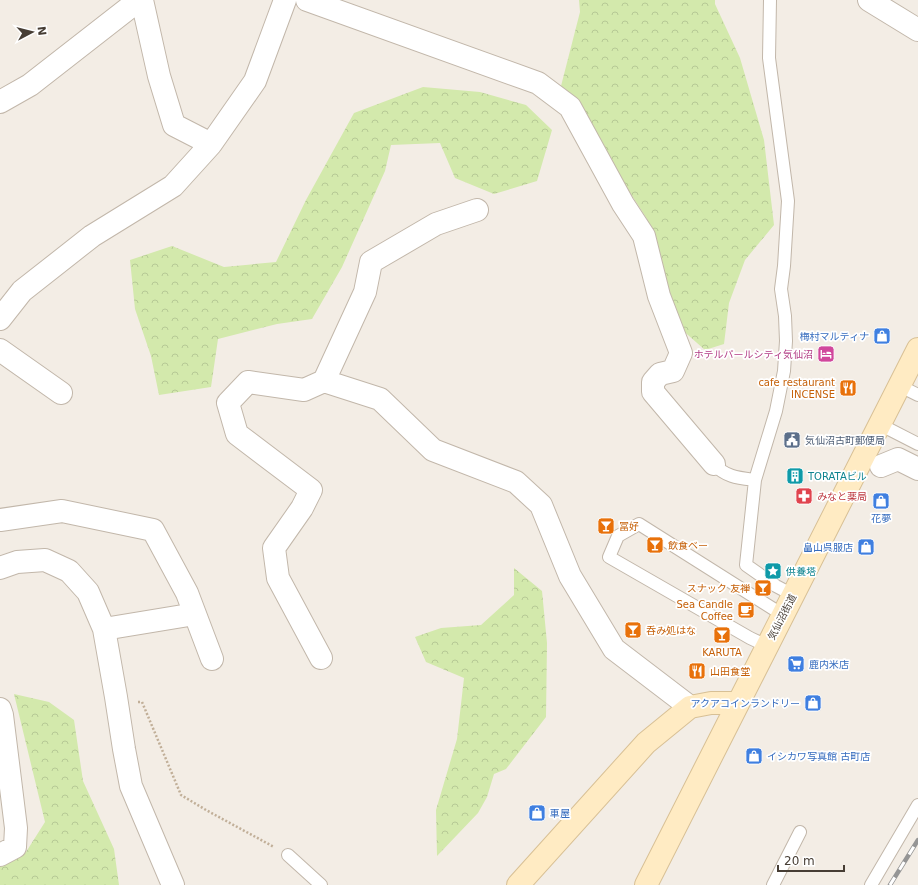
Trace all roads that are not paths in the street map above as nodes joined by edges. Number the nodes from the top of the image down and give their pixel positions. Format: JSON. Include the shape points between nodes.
{"nodes":[{"id":1,"x":141,"y":0,"type":"edge"},
{"id":2,"x":770,"y":0,"type":"edge"},
{"id":3,"x":869,"y":0,"type":"edge"},
{"id":4,"x":296,"y":1,"type":"edge"},
{"id":5,"x":918,"y":30,"type":"edge"},
{"id":6,"x":0,"y":102,"type":"edge"},
{"id":7,"x":212,"y":144,"type":"junction"},
{"id":8,"x":477,"y":210,"type":"dead end"},
{"id":9,"x":0,"y":319,"type":"edge"},
{"id":10,"x":918,"y":349,"type":"edge"},
{"id":11,"x":0,"y":350,"type":"edge"},
{"id":12,"x":324,"y":381,"type":"junction"},
{"id":13,"x":909,"y":390,"type":"edge"},
{"id":14,"x":61,"y":394,"type":"dead end"},
{"id":15,"x":879,"y":424,"type":"junction"},
{"id":16,"x":918,"y":444,"type":"edge"},
{"id":17,"x":714,"y":464,"type":"joint"},
{"id":18,"x":881,"y":466,"type":"dead end"},
{"id":19,"x":918,"y":469,"type":"edge"},
{"id":20,"x":755,"y":480,"type":"junction"},
{"id":21,"x":0,"y":520,"type":"edge"},
{"id":22,"x":0,"y":568,"type":"edge"},
{"id":23,"x":793,"y":595,"type":"junction"},
{"id":24,"x":195,"y":614,"type":"junction"},
{"id":25,"x":783,"y":615,"type":"junction"},
{"id":26,"x":104,"y":629,"type":"junction"},
{"id":27,"x":767,"y":646,"type":"junction"},
{"id":28,"x":321,"y":658,"type":"dead end"},
{"id":29,"x":212,"y":659,"type":"dead end"},
{"id":30,"x":738,"y":703,"type":"junction"},
{"id":31,"x":690,"y":707,"type":"junction"},
{"id":32,"x":0,"y":709,"type":"edge"},
{"id":33,"x":918,"y":805,"type":"edge"},
{"id":34,"x":800,"y":832,"type":"dead end"},
{"id":35,"x":0,"y":855,"type":"edge"},
{"id":36,"x":288,"y":855,"type":"road end"},
{"id":37,"x":173,"y":885,"type":"edge"},
{"id":38,"x":321,"y":885,"type":"edge"},
{"id":39,"x":518,"y":885,"type":"edge"},
{"id":40,"x":646,"y":885,"type":"edge"},
{"id":41,"x":773,"y":885,"type":"edge"},
{"id":42,"x":871,"y":885,"type":"edge"}],
"edges":[{"from":1,"to":6,"type":"street","via":[[30,86]]},
{"from":1,"to":7,"type":"street","via":[[174,125]]},
{"from":2,"to":20,"type":"lane","via":[[769,58],[788,201],[781,289],[786,341],[784,371],[776,411]]},
{"from":3,"to":5,"type":"street"},
{"from":4,"to":7,"type":"street","via":[[255,81]]},
{"from":4,"to":17,"type":"street","via":[[538,83],[570,107],[623,204],[644,236],[659,296],[681,353],[673,371],[660,374],[653,382],[653,392]]},
{"from":7,"to":9,"type":"street","via":[[173,186],[92,236],[22,291]]},
{"from":8,"to":12,"type":"street","via":[[436,224],[371,262],[365,292]]},
{"from":10,"to":13,"type":"street","name":"気仙沼街道"},
{"from":11,"to":14,"type":"street"},
{"from":12,"to":28,"type":"street","via":[[304,390],[248,382],[228,403],[237,434],[311,490],[302,508],[274,548],[278,578]]},
{"from":12,"to":31,"type":"street","via":[[380,399],[433,450],[516,482],[542,505],[570,576],[614,649]]},
{"from":13,"to":15,"type":"street","name":"気仙沼街道"},
{"from":15,"to":16,"type":"lane"},
{"from":15,"to":23,"type":"street","name":"気仙沼街道"},
{"from":17,"to":20,"type":"lane","via":[[731,476]]},
{"from":18,"to":19,"type":"street","via":[[898,459]]},
{"from":20,"to":23,"type":"lane","via":[[746,565]]},
{"from":21,"to":24,"type":"street","via":[[62,511],[153,530],[187,593]]},
{"from":22,"to":26,"type":"street","via":[[17,562],[45,560],[69,571],[88,592]]},
{"from":23,"to":25,"type":"street","name":"気仙沼街道"},
{"from":24,"to":26,"type":"street"},
{"from":24,"to":29,"type":"street"},
{"from":25,"to":27,"type":"street","name":"気仙沼街道"},
{"from":25,"to":27,"type":"lane","via":[[639,524],[618,536],[610,557]]},
{"from":26,"to":37,"type":"street","via":[[131,786]]},
{"from":27,"to":30,"type":"street","name":"気仙沼街道"},
{"from":30,"to":31,"type":"street","via":[[711,703]]},
{"from":30,"to":40,"type":"street","name":"気仙沼街道"},
{"from":31,"to":39,"type":"street","via":[[646,743]]},
{"from":32,"to":35,"type":"street","via":[[16,828],[16,847]]},
{"from":33,"to":42,"type":"lane"},
{"from":34,"to":41,"type":"lane"},
{"from":36,"to":38,"type":"lane"}]}
